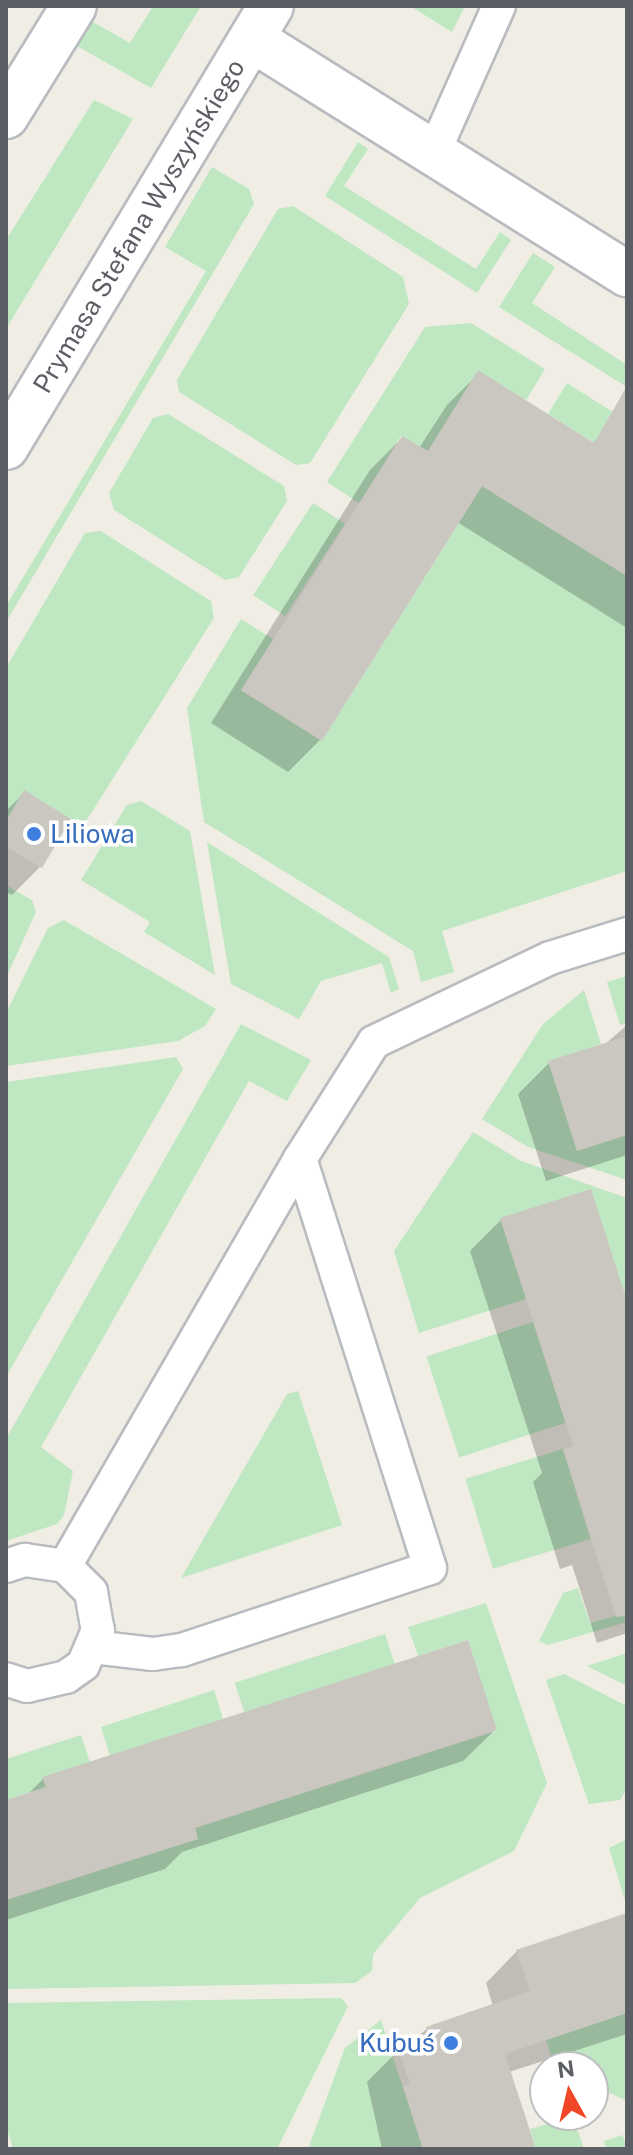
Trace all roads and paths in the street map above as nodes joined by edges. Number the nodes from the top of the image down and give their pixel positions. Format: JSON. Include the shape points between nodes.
{"nodes":[{"id":1,"x":74,"y":6,"type":"edge"},
{"id":2,"x":499,"y":6,"type":"edge"},
{"id":3,"x":262,"y":22,"type":"edge"},
{"id":4,"x":6,"y":116,"type":"edge"},
{"id":5,"x":434,"y":152,"type":"junction"},
{"id":6,"x":627,"y":274,"type":"edge"},
{"id":7,"x":6,"y":447,"type":"edge"},
{"id":8,"x":627,"y":934,"type":"edge"},
{"id":9,"x":300,"y":1159,"type":"junction"},
{"id":10,"x":6,"y":1566,"type":"edge"},
{"id":11,"x":65,"y":1566,"type":"junction"},
{"id":12,"x":93,"y":1647,"type":"junction"},
{"id":13,"x":6,"y":1679,"type":"edge"}],
"edges":[{"from":1,"to":4,"type":"street"},
{"from":2,"to":5,"type":"lane"},
{"from":3,"to":5,"type":"street"},
{"from":3,"to":7,"type":"street","name":"Prymasa Stefana Wyszyńskiego"},
{"from":5,"to":6,"type":"street"},
{"from":8,"to":9,"type":"lane","via":[[550,958],[374,1042]]},
{"from":9,"to":11,"type":"lane"},
{"from":9,"to":12,"type":"lane","via":[[430,1568],[182,1650],[121,1653]]},
{"from":10,"to":11,"type":"lane","via":[[25,1560]]},
{"from":11,"to":12,"type":"lane","via":[[91,1592],[97,1611]]},
{"from":12,"to":13,"type":"lane","via":[[83,1665],[48,1685]]}]}
